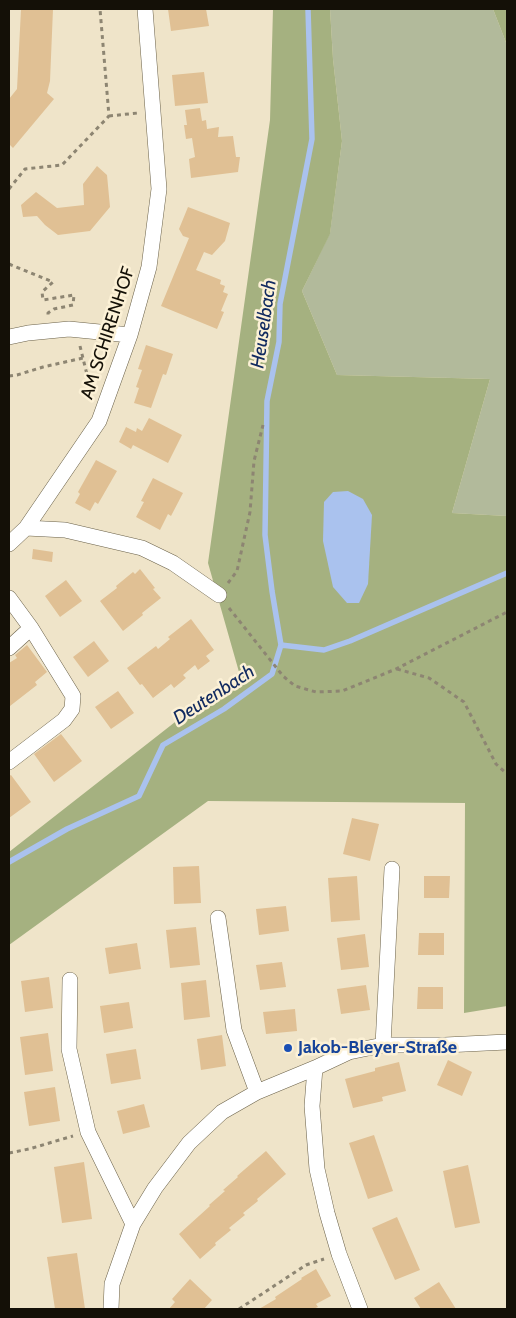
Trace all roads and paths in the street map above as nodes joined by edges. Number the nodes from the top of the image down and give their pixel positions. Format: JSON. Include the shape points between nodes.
{"nodes":[{"id":1,"x":100,"y":9,"type":"edge"},
{"id":2,"x":145,"y":9,"type":"edge"},
{"id":3,"x":153,"y":112,"type":"junction"},
{"id":4,"x":109,"y":116,"type":"junction"},
{"id":5,"x":9,"y":189,"type":"edge"},
{"id":6,"x":9,"y":264,"type":"edge"},
{"id":7,"x":69,"y":329,"type":"junction"},
{"id":8,"x":130,"y":335,"type":"junction"},
{"id":9,"x":9,"y":337,"type":"edge"},
{"id":10,"x":83,"y":358,"type":"junction"},
{"id":11,"x":9,"y":376,"type":"edge"},
{"id":12,"x":92,"y":394,"type":"dead end"},
{"id":13,"x":263,"y":425,"type":"dead end"},
{"id":14,"x":26,"y":528,"type":"junction"},
{"id":15,"x":9,"y":544,"type":"edge"},
{"id":16,"x":218,"y":595,"type":"junction"},
{"id":17,"x":9,"y":598,"type":"edge"},
{"id":18,"x":507,"y":612,"type":"edge"},
{"id":19,"x":31,"y":628,"type":"junction"},
{"id":20,"x":9,"y":648,"type":"edge"},
{"id":21,"x":396,"y":669,"type":"junction"},
{"id":22,"x":9,"y":762,"type":"edge"},
{"id":23,"x":507,"y":774,"type":"edge"},
{"id":24,"x":392,"y":869,"type":"dead end"},
{"id":25,"x":218,"y":918,"type":"dead end"},
{"id":26,"x":70,"y":980,"type":"dead end"},
{"id":27,"x":507,"y":1042,"type":"edge"},
{"id":28,"x":383,"y":1045,"type":"junction"},
{"id":29,"x":315,"y":1068,"type":"junction"},
{"id":30,"x":257,"y":1092,"type":"junction"},
{"id":31,"x":88,"y":1132,"type":"junction"},
{"id":32,"x":9,"y":1153,"type":"edge"},
{"id":33,"x":133,"y":1224,"type":"junction"},
{"id":34,"x":339,"y":1254,"type":"junction"},
{"id":35,"x":111,"y":1309,"type":"edge"},
{"id":36,"x":239,"y":1309,"type":"edge"},
{"id":37,"x":360,"y":1309,"type":"edge"}],
"edges":[{"from":1,"to":4,"type":"path"},
{"from":2,"to":3,"type":"street","name":"AM SCHIRENHOF"},
{"from":3,"to":4,"type":"path"},
{"from":3,"to":8,"type":"street","name":"AM SCHIRENHOF","via":[[159,189],[149,267]]},
{"from":4,"to":5,"type":"path","via":[[62,166],[25,169]]},
{"from":6,"to":7,"type":"path","via":[[53,282],[42,292],[43,300],[74,295],[73,305],[48,313],[49,321]]},
{"from":7,"to":8,"type":"street"},
{"from":7,"to":9,"type":"street"},
{"from":7,"to":10,"type":"path","via":[[80,342]]},
{"from":8,"to":14,"type":"street","name":"AM SCHIRENHOF","via":[[99,421]]},
{"from":10,"to":11,"type":"path"},
{"from":10,"to":12,"type":"path"},
{"from":13,"to":16,"type":"path","via":[[254,461],[250,512],[237,572]]},
{"from":14,"to":15,"type":"street","name":"AM SCHIRENHOF"},
{"from":14,"to":16,"type":"street","via":[[65,530],[142,548],[173,563]]},
{"from":16,"to":21,"type":"path","via":[[283,676],[295,686],[316,692],[342,690]]},
{"from":17,"to":19,"type":"street"},
{"from":18,"to":21,"type":"path"},
{"from":19,"to":20,"type":"street"},
{"from":19,"to":22,"type":"street","via":[[72,696],[72,709],[64,720]]},
{"from":21,"to":23,"type":"path","via":[[429,678],[464,702],[496,764]]},
{"from":24,"to":28,"type":"street"},
{"from":25,"to":30,"type":"street","via":[[234,1030]]},
{"from":26,"to":31,"type":"street","via":[[69,1049]]},
{"from":27,"to":28,"type":"street"},
{"from":28,"to":29,"type":"street","via":[[349,1052]]},
{"from":29,"to":30,"type":"street"},
{"from":29,"to":34,"type":"street","via":[[312,1106],[317,1169]]},
{"from":30,"to":33,"type":"street","via":[[222,1112],[190,1143],[155,1188]]},
{"from":31,"to":32,"type":"path"},
{"from":31,"to":33,"type":"street"},
{"from":33,"to":35,"type":"street","via":[[112,1284]]},
{"from":34,"to":36,"type":"path","via":[[306,1265]]},
{"from":34,"to":37,"type":"street"}]}
